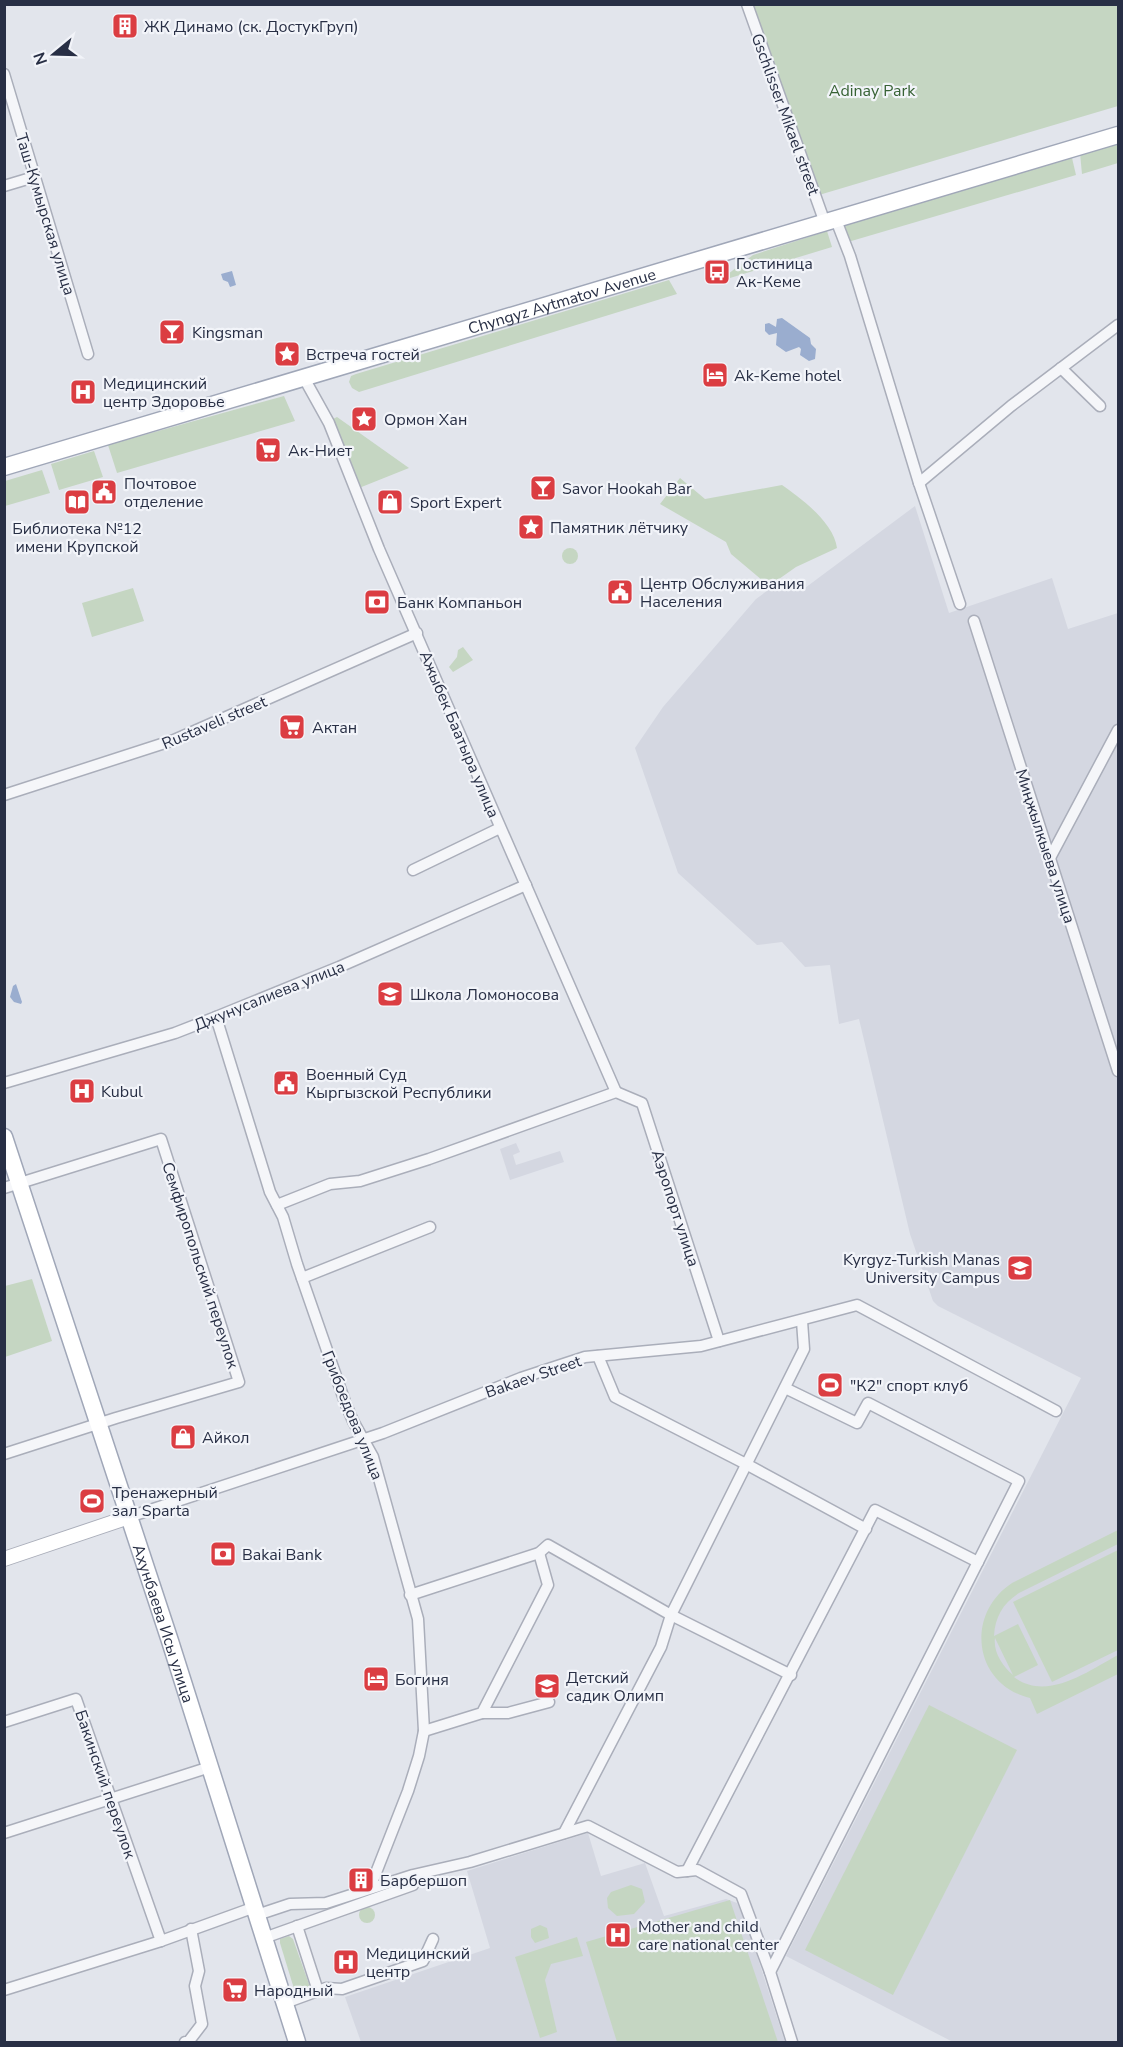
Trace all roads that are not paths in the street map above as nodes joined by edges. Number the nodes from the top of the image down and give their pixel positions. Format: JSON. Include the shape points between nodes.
{"nodes":[{"id":1,"x":747,"y":4,"type":"edge"},
{"id":2,"x":4,"y":74,"type":"edge"},
{"id":3,"x":1119,"y":135,"type":"edge"},
{"id":4,"x":34,"y":177,"type":"junction"},
{"id":5,"x":4,"y":186,"type":"edge"},
{"id":6,"x":831,"y":221,"type":"junction"},
{"id":7,"x":1119,"y":325,"type":"edge"},
{"id":8,"x":88,"y":354,"type":"dead end"},
{"id":9,"x":1061,"y":368,"type":"junction"},
{"id":10,"x":304,"y":378,"type":"junction"},
{"id":11,"x":1100,"y":406,"type":"dead end"},
{"id":12,"x":4,"y":467,"type":"edge"},
{"id":13,"x":919,"y":483,"type":"junction"},
{"id":14,"x":960,"y":604,"type":"dead end"},
{"id":15,"x":974,"y":621,"type":"dead end"},
{"id":16,"x":417,"y":633,"type":"junction"},
{"id":17,"x":1119,"y":730,"type":"edge"},
{"id":18,"x":4,"y":795,"type":"edge"},
{"id":19,"x":500,"y":828,"type":"junction"},
{"id":20,"x":1050,"y":858,"type":"junction"},
{"id":21,"x":413,"y":870,"type":"dead end"},
{"id":22,"x":526,"y":885,"type":"junction"},
{"id":23,"x":216,"y":1017,"type":"junction"},
{"id":24,"x":1119,"y":1071,"type":"edge"},
{"id":25,"x":4,"y":1083,"type":"edge"},
{"id":26,"x":616,"y":1092,"type":"junction"},
{"id":27,"x":4,"y":1137,"type":"edge"},
{"id":28,"x":12,"y":1186,"type":"edge"},
{"id":29,"x":277,"y":1206,"type":"junction"},
{"id":30,"x":430,"y":1227,"type":"dead end"},
{"id":31,"x":302,"y":1278,"type":"junction"},
{"id":32,"x":802,"y":1321,"type":"junction"},
{"id":33,"x":720,"y":1341,"type":"junction"},
{"id":34,"x":598,"y":1356,"type":"junction"},
{"id":35,"x":785,"y":1388,"type":"junction"},
{"id":36,"x":1056,"y":1411,"type":"dead end"},
{"id":37,"x":99,"y":1423,"type":"junction"},
{"id":38,"x":364,"y":1438,"type":"junction"},
{"id":39,"x":4,"y":1454,"type":"edge"},
{"id":40,"x":746,"y":1464,"type":"junction"},
{"id":41,"x":129,"y":1517,"type":"junction"},
{"id":42,"x":866,"y":1529,"type":"junction"},
{"id":43,"x":539,"y":1553,"type":"junction"},
{"id":44,"x":4,"y":1559,"type":"edge"},
{"id":45,"x":978,"y":1562,"type":"junction"},
{"id":46,"x":410,"y":1595,"type":"junction"},
{"id":47,"x":672,"y":1615,"type":"junction"},
{"id":48,"x":791,"y":1675,"type":"junction"},
{"id":49,"x":549,"y":1702,"type":"dead end"},
{"id":50,"x":482,"y":1713,"type":"junction"},
{"id":51,"x":4,"y":1722,"type":"edge"},
{"id":52,"x":424,"y":1731,"type":"junction"},
{"id":53,"x":210,"y":1767,"type":"junction"},
{"id":54,"x":111,"y":1799,"type":"junction"},
{"id":55,"x":4,"y":1833,"type":"edge"},
{"id":56,"x":564,"y":1833,"type":"junction"},
{"id":57,"x":687,"y":1871,"type":"junction"},
{"id":58,"x":413,"y":1885,"type":"dead end"},
{"id":59,"x":370,"y":1888,"type":"junction"},
{"id":60,"x":256,"y":1911,"type":"junction"},
{"id":61,"x":297,"y":1926,"type":"junction"},
{"id":62,"x":191,"y":1929,"type":"junction"},
{"id":63,"x":264,"y":1938,"type":"junction"},
{"id":64,"x":434,"y":1940,"type":"dead end"},
{"id":65,"x":160,"y":1941,"type":"junction"},
{"id":66,"x":770,"y":1972,"type":"junction"},
{"id":67,"x":4,"y":1990,"type":"edge"},
{"id":68,"x":318,"y":1991,"type":"junction"},
{"id":69,"x":285,"y":2003,"type":"junction"},
{"id":70,"x":185,"y":2043,"type":"edge"},
{"id":71,"x":297,"y":2043,"type":"edge"},
{"id":72,"x":792,"y":2043,"type":"edge"}],
"edges":[{"from":1,"to":6,"type":"street","name":"Gschlisser Mikael street"},
{"from":2,"to":4,"type":"street","name":"Таш-Кумырская улица"},
{"from":3,"to":6,"type":"main road","name":"Chyngyz Aytmatov Avenue"},
{"from":4,"to":5,"type":"street"},
{"from":4,"to":8,"type":"street","name":"Таш-Кумырская улица"},
{"from":6,"to":10,"type":"main road","name":"Chyngyz Aytmatov Avenue"},
{"from":6,"to":13,"type":"street","name":"Gschlisser Mikael street","via":[[850,256]]},
{"from":7,"to":9,"type":"street"},
{"from":9,"to":11,"type":"street"},
{"from":9,"to":13,"type":"street"},
{"from":10,"to":12,"type":"main road","name":"Chyngyz Aytmatov Avenue"},
{"from":10,"to":16,"type":"street","name":"Ажыбек Баатыра улица","via":[[329,423]]},
{"from":13,"to":14,"type":"street","name":"Gschlisser Mikael street"},
{"from":15,"to":20,"type":"street","name":"Миңжылкыева улица"},
{"from":16,"to":18,"type":"street","name":"Rustaveli street","via":[[174,740]]},
{"from":16,"to":19,"type":"street","name":"Ажыбек Баатыра улица"},
{"from":17,"to":20,"type":"street"},
{"from":19,"to":21,"type":"street"},
{"from":19,"to":22,"type":"street","name":"Ажыбек Баатыра улица"},
{"from":20,"to":24,"type":"street","name":"Миңжылкыева улица"},
{"from":22,"to":23,"type":"street","name":"Джунусалиева улица"},
{"from":22,"to":26,"type":"street","name":"Ажыбек Баатыра улица"},
{"from":23,"to":25,"type":"street","name":"Джунусалиева улица","via":[[175,1033]]},
{"from":23,"to":29,"type":"street","name":"Грибоедова улица"},
{"from":26,"to":29,"type":"street","via":[[429,1159],[360,1181],[330,1184]]},
{"from":26,"to":33,"type":"street","name":"Аэропорт улица","via":[[642,1103]]},
{"from":27,"to":28,"type":"main road","name":"Ахунбаева Исы улица"},
{"from":28,"to":37,"type":"main road","name":"Ахунбаева Исы улица"},
{"from":28,"to":37,"type":"street","name":"Семфиропольский переулок","via":[[160,1139],[239,1382]]},
{"from":29,"to":31,"type":"street","name":"Грибоедова улица"},
{"from":30,"to":31,"type":"street"},
{"from":31,"to":38,"type":"street","name":"Грибоедова улица","via":[[345,1402]]},
{"from":32,"to":33,"type":"street","name":"Bakaev Street"},
{"from":32,"to":35,"type":"street","via":[[804,1349]]},
{"from":32,"to":36,"type":"street","name":"Bakaev Street","via":[[857,1305]]},
{"from":33,"to":34,"type":"street","name":"Bakaev Street"},
{"from":34,"to":38,"type":"street","name":"Bakaev Street","via":[[521,1378]]},
{"from":34,"to":40,"type":"street","via":[[615,1397]]},
{"from":35,"to":40,"type":"street"},
{"from":35,"to":45,"type":"street","via":[[857,1423],[868,1403],[1019,1480]]},
{"from":37,"to":39,"type":"street","name":"Семфиропольский переулок"},
{"from":37,"to":41,"type":"main road","name":"Ахунбаева Исы улица"},
{"from":38,"to":41,"type":"street","name":"Bakaev Street"},
{"from":38,"to":46,"type":"street","name":"Грибоедова улица","via":[[373,1457]]},
{"from":40,"to":42,"type":"street"},
{"from":40,"to":47,"type":"street"},
{"from":41,"to":44,"type":"main road","name":"Bakaev Street"},
{"from":41,"to":53,"type":"main road","name":"Ахунбаева Исы улица"},
{"from":42,"to":45,"type":"street","via":[[875,1510]]},
{"from":42,"to":48,"type":"street"},
{"from":43,"to":46,"type":"street"},
{"from":43,"to":47,"type":"street","via":[[548,1545]]},
{"from":43,"to":50,"type":"street","via":[[548,1585]]},
{"from":45,"to":66,"type":"street"},
{"from":46,"to":52,"type":"street","name":"Грибоедова улица","via":[[418,1619]]},
{"from":47,"to":48,"type":"street"},
{"from":47,"to":56,"type":"street","via":[[661,1647]]},
{"from":48,"to":57,"type":"street"},
{"from":49,"to":50,"type":"street","via":[[508,1713]]},
{"from":50,"to":52,"type":"street"},
{"from":51,"to":54,"type":"street","name":"Бакинский переулок","via":[[76,1699]]},
{"from":52,"to":59,"type":"street","name":"Грибоедова улица","via":[[408,1791]]},
{"from":53,"to":54,"type":"street"},
{"from":53,"to":60,"type":"main road","name":"Ахунбаева Исы улица"},
{"from":54,"to":55,"type":"street"},
{"from":54,"to":65,"type":"street","name":"Бакинский переулок"},
{"from":56,"to":57,"type":"street","via":[[588,1826],[677,1872]]},
{"from":56,"to":59,"type":"street"},
{"from":57,"to":66,"type":"street","via":[[697,1870],[741,1894]]},
{"from":58,"to":61,"type":"street"},
{"from":59,"to":60,"type":"street","via":[[326,1903],[290,1904]]},
{"from":60,"to":62,"type":"street"},
{"from":60,"to":63,"type":"main road","name":"Ахунбаева Исы улица"},
{"from":61,"to":63,"type":"street"},
{"from":61,"to":68,"type":"street"},
{"from":62,"to":65,"type":"street"},
{"from":62,"to":70,"type":"street","via":[[199,1971],[195,1986],[202,2024]]},
{"from":63,"to":69,"type":"main road","name":"Ахунбаева Исы улица"},
{"from":64,"to":68,"type":"street","via":[[423,1961],[342,1989]]},
{"from":65,"to":67,"type":"street"},
{"from":66,"to":72,"type":"street"},
{"from":68,"to":69,"type":"street"},
{"from":69,"to":71,"type":"main road","name":"Ахунбаева Исы улица"}]}
